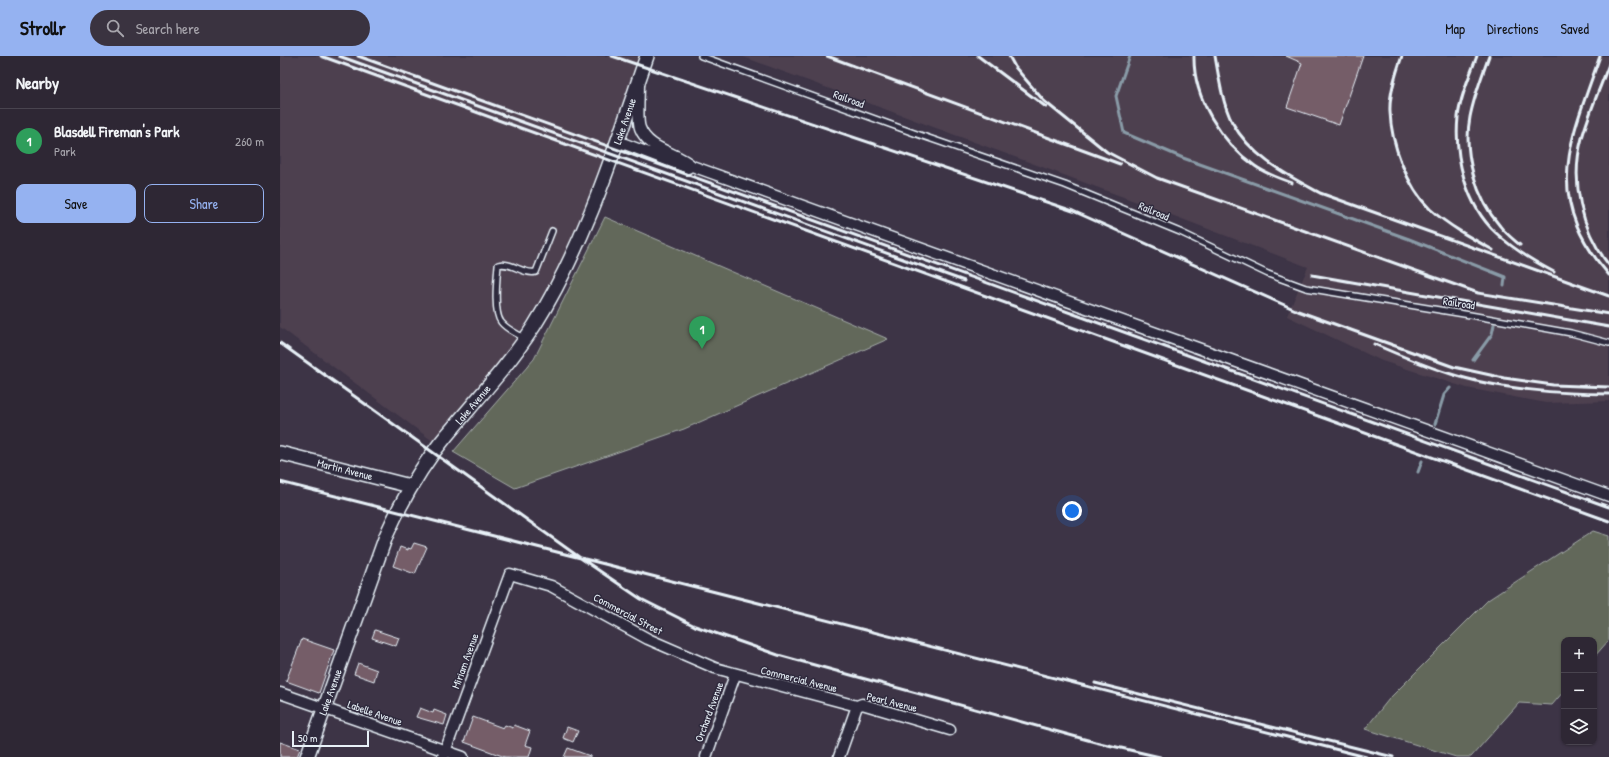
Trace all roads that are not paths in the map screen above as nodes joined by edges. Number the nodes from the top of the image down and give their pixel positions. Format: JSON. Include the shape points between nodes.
{"nodes":[{"id":1,"x":647,"y":56,"type":"edge"},
{"id":2,"x":701,"y":56,"type":"edge"},
{"id":3,"x":639,"y":81,"type":"junction"},
{"id":4,"x":617,"y":142,"type":"junction"},
{"id":5,"x":692,"y":166,"type":"junction"},
{"id":6,"x":552,"y":231,"type":"dead end"},
{"id":7,"x":525,"y":338,"type":"junction"},
{"id":8,"x":1609,"y":343,"type":"edge"},
{"id":9,"x":280,"y":453,"type":"edge"},
{"id":10,"x":410,"y":486,"type":"junction"},
{"id":11,"x":1609,"y":496,"type":"edge"},
{"id":12,"x":510,"y":574,"type":"joint"},
{"id":13,"x":735,"y":675,"type":"junction"},
{"id":14,"x":280,"y":692,"type":"edge"},
{"id":15,"x":858,"y":706,"type":"junction"},
{"id":16,"x":326,"y":709,"type":"junction"},
{"id":17,"x":950,"y":730,"type":"dead end"},
{"id":18,"x":444,"y":754,"type":"edge"},
{"id":19,"x":307,"y":757,"type":"edge"},
{"id":20,"x":463,"y":757,"type":"edge"},
{"id":21,"x":706,"y":757,"type":"edge"},
{"id":22,"x":839,"y":757,"type":"edge"}],
"edges":[{"from":1,"to":3,"type":"street","name":"Lake Avenue"},
{"from":2,"to":8,"type":"lane","name":"Railroad","via":[[914,134],[1065,185],[1180,232],[1268,274],[1306,288],[1571,333]]},
{"from":3,"to":4,"type":"street","name":"Lake Avenue"},
{"from":3,"to":5,"type":"street","via":[[640,128],[650,143]]},
{"from":4,"to":5,"type":"street","via":[[688,168]]},
{"from":4,"to":7,"type":"street","name":"Lake Avenue","via":[[575,252]]},
{"from":5,"to":11,"type":"street"},
{"from":6,"to":7,"type":"lane","via":[[536,272],[530,273],[503,264],[498,265],[496,304],[499,320],[505,327]]},
{"from":7,"to":10,"type":"street","name":"Lake Avenue","via":[[482,396],[446,436]]},
{"from":9,"to":10,"type":"street","name":"Martin Avenue"},
{"from":10,"to":16,"type":"street","name":"Lake Avenue","via":[[386,536]]},
{"from":12,"to":13,"type":"street","name":"Commercial Street","via":[[551,586],[669,649]]},
{"from":12,"to":18,"type":"street","name":"Miriam Avenue"},
{"from":13,"to":15,"type":"street","name":"Commercial Avenue"},
{"from":13,"to":21,"type":"street","name":"Orchard Avenue"},
{"from":14,"to":16,"type":"street","name":"Labelle Avenue"},
{"from":15,"to":17,"type":"street","name":"Pearl Avenue","via":[[862,704]]},
{"from":15,"to":22,"type":"street","name":"Pearl Avenue"},
{"from":16,"to":18,"type":"street","name":"Labelle Avenue"},
{"from":16,"to":19,"type":"street","name":"Lake Avenue"},
{"from":18,"to":20,"type":"street","name":"Labelle Avenue"}]}
